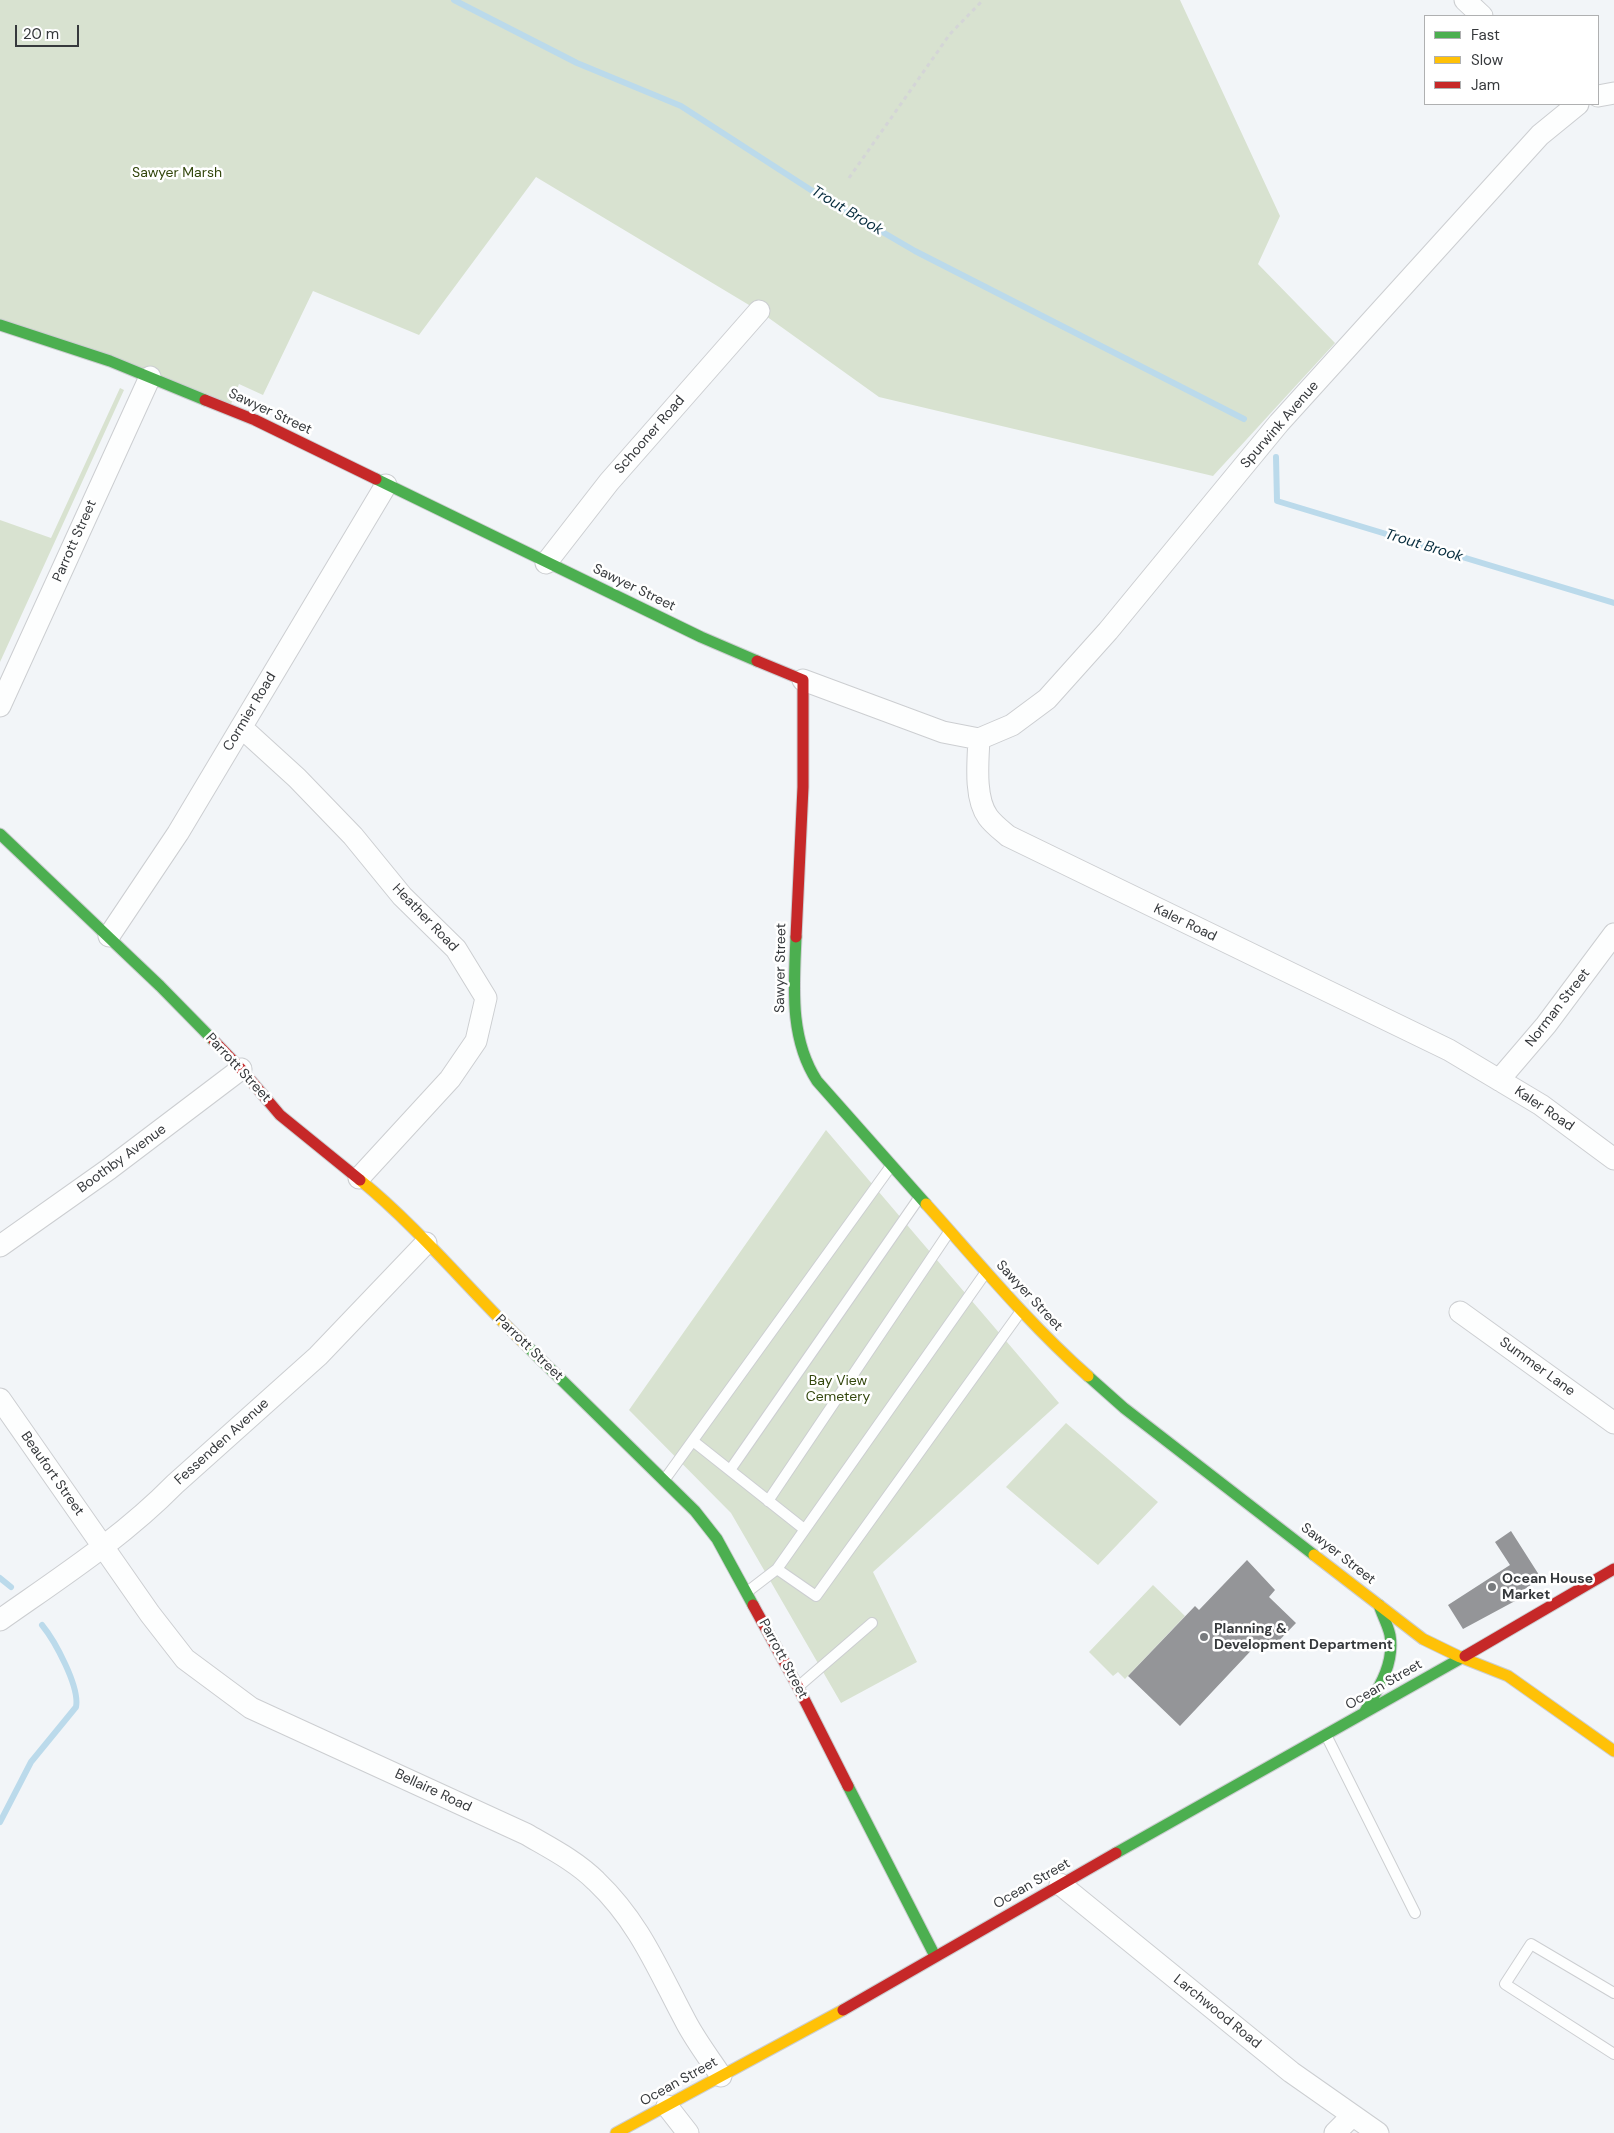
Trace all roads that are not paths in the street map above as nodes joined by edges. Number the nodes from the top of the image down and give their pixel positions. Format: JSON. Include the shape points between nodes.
{"nodes":[{"id":1,"x":1614,"y":93,"type":"edge"},
{"id":2,"x":1599,"y":96,"type":"edge"},
{"id":3,"x":1575,"y":105,"type":"edge"},
{"id":4,"x":759,"y":311,"type":"dead end"},
{"id":5,"x":0,"y":325,"type":"edge"},
{"id":6,"x":150,"y":377,"type":"junction"},
{"id":7,"x":386,"y":485,"type":"junction"},
{"id":8,"x":546,"y":563,"type":"junction"},
{"id":9,"x":803,"y":680,"type":"junction"},
{"id":10,"x":0,"y":706,"type":"edge"},
{"id":11,"x":241,"y":727,"type":"junction"},
{"id":12,"x":979,"y":739,"type":"junction"},
{"id":13,"x":0,"y":834,"type":"edge"},
{"id":14,"x":1614,"y":934,"type":"edge"},
{"id":15,"x":109,"y":936,"type":"junction"},
{"id":16,"x":241,"y":1069,"type":"junction"},
{"id":17,"x":1499,"y":1080,"type":"junction"},
{"id":18,"x":1614,"y":1159,"type":"edge"},
{"id":19,"x":891,"y":1166,"type":"junction"},
{"id":20,"x":360,"y":1178,"type":"junction"},
{"id":21,"x":920,"y":1198,"type":"junction"},
{"id":22,"x":950,"y":1231,"type":"junction"},
{"id":23,"x":426,"y":1243,"type":"junction"},
{"id":24,"x":0,"y":1246,"type":"edge"},
{"id":25,"x":986,"y":1272,"type":"junction"},
{"id":26,"x":1022,"y":1311,"type":"junction"},
{"id":27,"x":1460,"y":1312,"type":"dead end"},
{"id":28,"x":0,"y":1399,"type":"edge"},
{"id":29,"x":1614,"y":1423,"type":"edge"},
{"id":30,"x":693,"y":1441,"type":"junction"},
{"id":31,"x":730,"y":1470,"type":"junction"},
{"id":32,"x":664,"y":1480,"type":"junction"},
{"id":33,"x":768,"y":1501,"type":"junction"},
{"id":34,"x":804,"y":1529,"type":"junction"},
{"id":35,"x":104,"y":1548,"type":"junction"},
{"id":36,"x":777,"y":1569,"type":"junction"},
{"id":37,"x":1614,"y":1569,"type":"edge"},
{"id":38,"x":746,"y":1593,"type":"junction"},
{"id":39,"x":1379,"y":1605,"type":"junction"},
{"id":40,"x":0,"y":1620,"type":"edge"},
{"id":41,"x":872,"y":1623,"type":"dead end"},
{"id":42,"x":1460,"y":1657,"type":"junction"},
{"id":43,"x":798,"y":1687,"type":"junction"},
{"id":44,"x":1363,"y":1715,"type":"junction"},
{"id":45,"x":1326,"y":1735,"type":"junction"},
{"id":46,"x":1614,"y":1751,"type":"edge"},
{"id":47,"x":1060,"y":1884,"type":"junction"},
{"id":48,"x":1415,"y":1913,"type":"dead end"},
{"id":49,"x":935,"y":1956,"type":"junction"},
{"id":50,"x":1614,"y":1993,"type":"edge"},
{"id":51,"x":1614,"y":2054,"type":"edge"},
{"id":52,"x":721,"y":2076,"type":"junction"},
{"id":53,"x":667,"y":2106,"type":"junction"},
{"id":54,"x":1352,"y":2116,"type":"junction"},
{"id":55,"x":616,"y":2133,"type":"edge"},
{"id":56,"x":688,"y":2133,"type":"edge"},
{"id":57,"x":1334,"y":2133,"type":"edge"},
{"id":58,"x":1378,"y":2133,"type":"edge"}],
"edges":[{"from":1,"to":2,"type":"street"},
{"from":3,"to":12,"type":"street","name":"Spurwink Avenue","via":[[1540,135],[1286,416],[1108,631],[1046,699],[1012,725]]},
{"from":4,"to":8,"type":"street","name":"Schooner Road","via":[[609,482]]},
{"from":5,"to":6,"type":"street","name":"Sawyer Street"},
{"from":6,"to":7,"type":"street","name":"Sawyer Street","via":[[254,420]]},
{"from":6,"to":10,"type":"street","name":"Parrott Street"},
{"from":7,"to":8,"type":"street","name":"Sawyer Street"},
{"from":7,"to":11,"type":"street","name":"Cormier Road"},
{"from":8,"to":9,"type":"street","name":"Sawyer Street","via":[[701,637]]},
{"from":9,"to":12,"type":"street","via":[[943,732]]},
{"from":9,"to":19,"type":"street","name":"Sawyer Street","via":[[796,1031],[807,1066],[817,1081]]},
{"from":11,"to":15,"type":"street","name":"Cormier Road","via":[[178,833]]},
{"from":11,"to":20,"type":"street","name":"Heather Road","via":[[353,836],[402,896],[456,948],[486,998],[476,1041],[450,1079]]},
{"from":12,"to":17,"type":"street","name":"Kaler Road","via":[[977,775],[980,796],[987,816],[1008,836],[1449,1050]]},
{"from":13,"to":15,"type":"street","name":"Parrott Street"},
{"from":14,"to":17,"type":"street","name":"Norman Street","via":[[1546,1026]]},
{"from":15,"to":16,"type":"street","name":"Parrott Street"},
{"from":16,"to":20,"type":"street","name":"Parrott Street","via":[[280,1115]]},
{"from":16,"to":24,"type":"street","name":"Boothby Avenue","via":[[110,1169]]},
{"from":17,"to":18,"type":"street","name":"Kaler Road"},
{"from":19,"to":21,"type":"street","name":"Sawyer Street"},
{"from":19,"to":30,"type":"lane"},
{"from":20,"to":23,"type":"street","name":"Parrott Street","via":[[392,1206]]},
{"from":21,"to":22,"type":"street","name":"Sawyer Street"},
{"from":21,"to":31,"type":"lane"},
{"from":22,"to":25,"type":"street","name":"Sawyer Street"},
{"from":22,"to":33,"type":"lane"},
{"from":23,"to":32,"type":"street","name":"Parrott Street"},
{"from":23,"to":35,"type":"street","name":"Fessenden Avenue","via":[[318,1356]]},
{"from":25,"to":26,"type":"street","name":"Sawyer Street"},
{"from":25,"to":34,"type":"lane"},
{"from":26,"to":36,"type":"lane","via":[[816,1596]]},
{"from":26,"to":39,"type":"street","name":"Sawyer Street","via":[[1065,1356],[1124,1408]]},
{"from":27,"to":29,"type":"street","name":"Summer Lane"},
{"from":28,"to":35,"type":"street","name":"Beaufort Street"},
{"from":30,"to":31,"type":"lane"},
{"from":30,"to":32,"type":"lane"},
{"from":31,"to":33,"type":"lane"},
{"from":32,"to":38,"type":"street","name":"Parrott Street","via":[[695,1511],[717,1540]]},
{"from":33,"to":34,"type":"lane"},
{"from":34,"to":36,"type":"lane"},
{"from":35,"to":40,"type":"street","name":"Fessenden Avenue"},
{"from":35,"to":52,"type":"street","name":"Bellaire Road","via":[[185,1659],[251,1708],[526,1834],[596,1880],[634,1923],[686,2023]]},
{"from":36,"to":38,"type":"lane"},
{"from":37,"to":42,"type":"street","name":"Ocean Street"},
{"from":38,"to":43,"type":"street","name":"Parrott Street"},
{"from":39,"to":42,"type":"street","name":"Sawyer Street","via":[[1423,1638]]},
{"from":39,"to":44,"type":"street","via":[[1390,1635],[1390,1658],[1384,1679]]},
{"from":41,"to":43,"type":"lane"},
{"from":42,"to":44,"type":"street","name":"Ocean Street"},
{"from":42,"to":46,"type":"street","name":"Sawyer Street","via":[[1508,1676]]},
{"from":43,"to":49,"type":"street","name":"Parrott Street"},
{"from":44,"to":45,"type":"street","name":"Ocean Street"},
{"from":45,"to":47,"type":"street","name":"Ocean Street"},
{"from":45,"to":48,"type":"lane"},
{"from":47,"to":49,"type":"street","name":"Ocean Street"},
{"from":47,"to":54,"type":"street","name":"Larchwood Road","via":[[1291,2072]]},
{"from":49,"to":52,"type":"street","name":"Ocean Street"},
{"from":50,"to":51,"type":"lane","via":[[1532,1944],[1505,1984]]},
{"from":52,"to":53,"type":"street","name":"Ocean Street"},
{"from":53,"to":55,"type":"street","name":"Ocean Street"},
{"from":53,"to":56,"type":"street"},
{"from":54,"to":57,"type":"street"},
{"from":54,"to":58,"type":"street","name":"Larchwood Road"}]}
